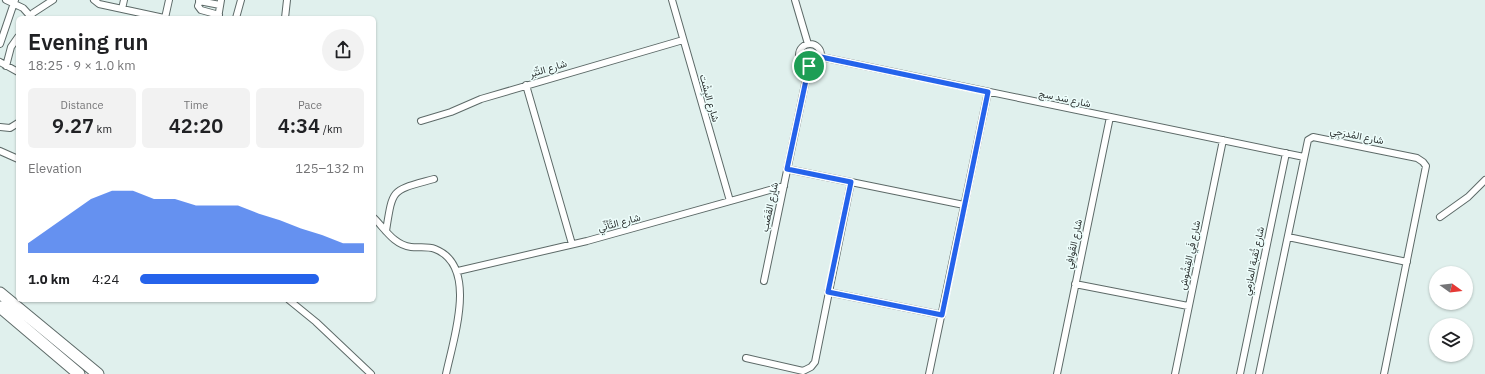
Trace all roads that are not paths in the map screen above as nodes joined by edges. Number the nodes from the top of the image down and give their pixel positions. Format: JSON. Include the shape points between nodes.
{"nodes":[{"id":1,"x":6,"y":0,"type":"edge"},
{"id":2,"x":53,"y":0,"type":"edge"},
{"id":3,"x":94,"y":0,"type":"edge"},
{"id":4,"x":124,"y":0,"type":"edge"},
{"id":5,"x":169,"y":0,"type":"edge"},
{"id":6,"x":200,"y":0,"type":"edge"},
{"id":7,"x":241,"y":0,"type":"edge"},
{"id":8,"x":287,"y":0,"type":"edge"},
{"id":9,"x":672,"y":0,"type":"edge"},
{"id":10,"x":795,"y":0,"type":"edge"},
{"id":11,"x":15,"y":1,"type":"edge"},
{"id":12,"x":221,"y":2,"type":"edge"},
{"id":13,"x":122,"y":9,"type":"junction"},
{"id":14,"x":30,"y":16,"type":"edge"},
{"id":15,"x":32,"y":16,"type":"edge"},
{"id":16,"x":155,"y":16,"type":"edge"},
{"id":17,"x":165,"y":16,"type":"edge"},
{"id":18,"x":218,"y":16,"type":"edge"},
{"id":19,"x":237,"y":16,"type":"edge"},
{"id":20,"x":285,"y":16,"type":"edge"},
{"id":21,"x":16,"y":40,"type":"edge"},
{"id":22,"x":683,"y":40,"type":"junction"},
{"id":23,"x":0,"y":44,"type":"edge"},
{"id":24,"x":808,"y":44,"type":"junction"},
{"id":25,"x":821,"y":57,"type":"junction"},
{"id":26,"x":0,"y":62,"type":"edge"},
{"id":27,"x":6,"y":66,"type":"junction"},
{"id":28,"x":809,"y":66,"type":"junction"},
{"id":29,"x":16,"y":71,"type":"edge"},
{"id":30,"x":526,"y":85,"type":"junction"},
{"id":31,"x":988,"y":92,"type":"junction"},
{"id":32,"x":1110,"y":117,"type":"junction"},
{"id":33,"x":421,"y":120,"type":"dead end"},
{"id":34,"x":16,"y":124,"type":"edge"},
{"id":35,"x":0,"y":127,"type":"edge"},
{"id":36,"x":1223,"y":140,"type":"junction"},
{"id":37,"x":0,"y":151,"type":"edge"},
{"id":38,"x":1286,"y":153,"type":"junction"},
{"id":39,"x":1304,"y":157,"type":"junction"},
{"id":40,"x":16,"y":158,"type":"edge"},
{"id":41,"x":787,"y":169,"type":"junction"},
{"id":42,"x":434,"y":179,"type":"dead end"},
{"id":43,"x":1485,"y":180,"type":"edge"},
{"id":44,"x":851,"y":182,"type":"junction"},
{"id":45,"x":784,"y":186,"type":"junction"},
{"id":46,"x":730,"y":201,"type":"junction"},
{"id":47,"x":964,"y":205,"type":"junction"},
{"id":48,"x":1440,"y":217,"type":"dead end"},
{"id":49,"x":376,"y":220,"type":"edge"},
{"id":50,"x":386,"y":231,"type":"junction"},
{"id":51,"x":1288,"y":237,"type":"junction"},
{"id":52,"x":572,"y":244,"type":"junction"},
{"id":53,"x":1407,"y":262,"type":"junction"},
{"id":54,"x":458,"y":271,"type":"junction"},
{"id":55,"x":764,"y":281,"type":"dead end"},
{"id":56,"x":1075,"y":284,"type":"junction"},
{"id":57,"x":828,"y":292,"type":"junction"},
{"id":58,"x":0,"y":293,"type":"edge"},
{"id":59,"x":292,"y":302,"type":"edge"},
{"id":60,"x":1188,"y":306,"type":"junction"},
{"id":61,"x":0,"y":307,"type":"edge"},
{"id":62,"x":942,"y":315,"type":"junction"},
{"id":63,"x":746,"y":358,"type":"dead end"},
{"id":64,"x":79,"y":374,"type":"edge"},
{"id":65,"x":98,"y":374,"type":"edge"},
{"id":66,"x":370,"y":374,"type":"edge"},
{"id":67,"x":446,"y":374,"type":"edge"},
{"id":68,"x":929,"y":374,"type":"edge"},
{"id":69,"x":1057,"y":374,"type":"edge"},
{"id":70,"x":1175,"y":374,"type":"edge"},
{"id":71,"x":1240,"y":374,"type":"edge"},
{"id":72,"x":1259,"y":374,"type":"edge"},
{"id":73,"x":1384,"y":374,"type":"edge"}],
"edges":[{"from":1,"to":11,"type":"street"},
{"from":2,"to":15,"type":"street"},
{"from":3,"to":13,"type":"street","via":[[99,4]]},
{"from":4,"to":13,"type":"street"},
{"from":5,"to":17,"type":"street"},
{"from":6,"to":12,"type":"street"},
{"from":6,"to":18,"type":"street","via":[[198,6],[201,10]]},
{"from":7,"to":19,"type":"street"},
{"from":8,"to":20,"type":"street"},
{"from":9,"to":22,"type":"street","name":"شارع البِشْت"},
{"from":10,"to":24,"type":"street"},
{"from":11,"to":14,"type":"street"},
{"from":11,"to":23,"type":"street"},
{"from":12,"to":18,"type":"street"},
{"from":13,"to":16,"type":"street"},
{"from":21,"to":27,"type":"street","via":[[11,47]]},
{"from":22,"to":30,"type":"street","name":"شارع التِّبْر"},
{"from":22,"to":46,"type":"street","name":"شارع البِشْت"},
{"from":24,"to":25,"type":"street","via":[[818,47]]},
{"from":24,"to":28,"type":"street","via":[[802,47],[800,54],[803,63]]},
{"from":25,"to":28,"type":"street","via":[[818,63]]},
{"from":25,"to":31,"type":"street","name":"شارع سَد سِج"},
{"from":26,"to":27,"type":"street"},
{"from":27,"to":29,"type":"street"},
{"from":28,"to":41,"type":"street","name":"شارع القَصَب"},
{"from":30,"to":33,"type":"street","name":"شارع التِّبْر"},
{"from":30,"to":52,"type":"street"},
{"from":31,"to":32,"type":"street","name":"شارع سَد سِج"},
{"from":31,"to":47,"type":"street"},
{"from":32,"to":36,"type":"street","name":"شارع سَد سِج"},
{"from":32,"to":56,"type":"street","name":"شارع القَوافِي"},
{"from":34,"to":35,"type":"street","via":[[10,128]]},
{"from":36,"to":38,"type":"street","name":"شارع سَد سِج"},
{"from":36,"to":60,"type":"street","name":"شارع فَي القِشُوش"},
{"from":37,"to":40,"type":"street"},
{"from":38,"to":39,"type":"street","name":"شارع سَد سِج"},
{"from":38,"to":71,"type":"street","name":"شارع ثُقبة المازمي"},
{"from":39,"to":51,"type":"street","name":"شارع المُدرَجِي"},
{"from":39,"to":53,"type":"street","name":"شارع المُدرَجِي","via":[[1308,140],[1313,137],[1417,158],[1424,162],[1425,171]]},
{"from":41,"to":44,"type":"street"},
{"from":41,"to":45,"type":"street","name":"شارع القَصَب"},
{"from":42,"to":50,"type":"street","via":[[404,187],[394,195]]},
{"from":43,"to":48,"type":"street","via":[[1468,197]]},
{"from":44,"to":47,"type":"street"},
{"from":44,"to":57,"type":"street"},
{"from":45,"to":46,"type":"street","name":"شارع التَّأنِّي"},
{"from":45,"to":55,"type":"street","name":"شارع القَصَب"},
{"from":46,"to":52,"type":"street","name":"شارع التَّأنِّي"},
{"from":47,"to":62,"type":"street"},
{"from":49,"to":50,"type":"street"},
{"from":50,"to":54,"type":"street","via":[[401,244],[434,249],[442,253],[450,258]]},
{"from":51,"to":53,"type":"street"},
{"from":51,"to":72,"type":"street","name":"شارع المُدرَجِي"},
{"from":52,"to":54,"type":"street","name":"شارع التَّأنِّي"},
{"from":53,"to":73,"type":"street","name":"شارع المُدرَجِي"},
{"from":54,"to":67,"type":"street","via":[[460,303]]},
{"from":56,"to":60,"type":"street"},
{"from":56,"to":69,"type":"street","name":"شارع القَوافِي"},
{"from":57,"to":62,"type":"street"},
{"from":57,"to":63,"type":"street","via":[[816,356],[811,367],[798,371]]},
{"from":58,"to":65,"type":"highway"},
{"from":59,"to":66,"type":"street","via":[[320,324]]},
{"from":60,"to":70,"type":"street","name":"شارع فَي القِشُوش"},
{"from":61,"to":64,"type":"highway"},
{"from":62,"to":68,"type":"street"}]}
